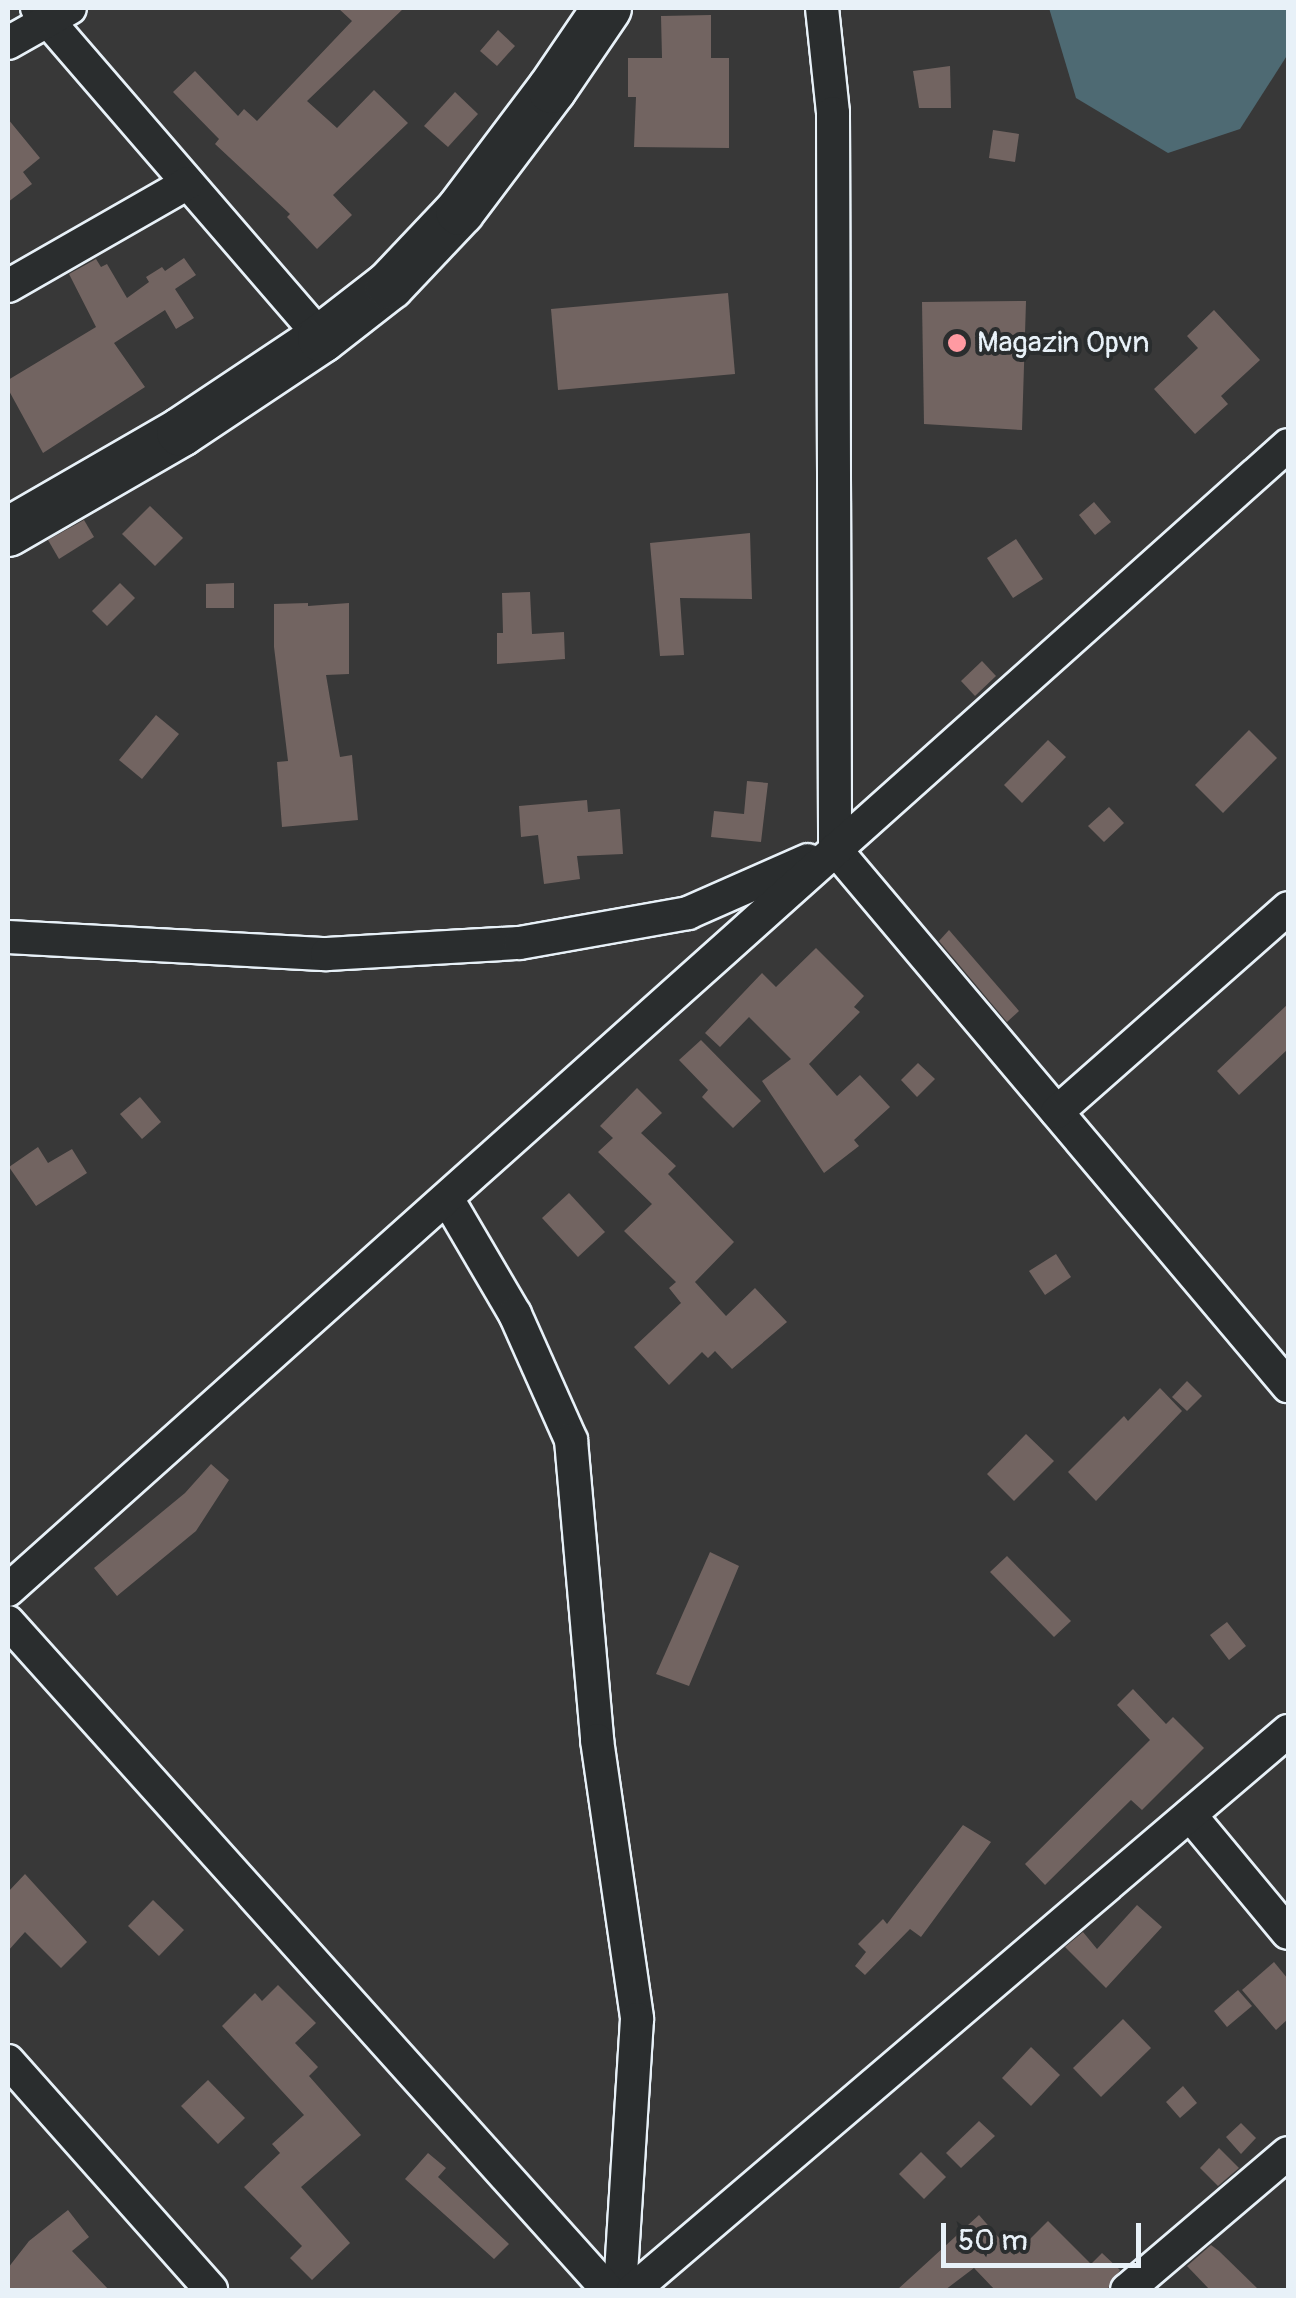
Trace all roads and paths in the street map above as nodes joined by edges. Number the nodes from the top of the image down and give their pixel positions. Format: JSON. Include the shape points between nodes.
{"nodes":[{"id":1,"x":606,"y":8,"type":"edge"},
{"id":2,"x":822,"y":8,"type":"edge"},
{"id":3,"x":51,"y":12,"type":"edge"},
{"id":4,"x":8,"y":43,"type":"edge"},
{"id":5,"x":188,"y":183,"type":"junction"},
{"id":6,"x":8,"y":286,"type":"edge"},
{"id":7,"x":322,"y":338,"type":"junction"},
{"id":8,"x":1288,"y":445,"type":"edge"},
{"id":9,"x":8,"y":532,"type":"edge"},
{"id":10,"x":835,"y":849,"type":"junction"},
{"id":11,"x":1288,"y":908,"type":"edge"},
{"id":12,"x":8,"y":937,"type":"edge"},
{"id":13,"x":1057,"y":1112,"type":"junction"},
{"id":14,"x":448,"y":1200,"type":"junction"},
{"id":15,"x":1283,"y":1367,"type":"edge"},
{"id":16,"x":8,"y":1590,"type":"edge"},
{"id":17,"x":8,"y":1622,"type":"edge"},
{"id":18,"x":1288,"y":1730,"type":"edge"},
{"id":19,"x":1190,"y":1815,"type":"junction"},
{"id":20,"x":1288,"y":1933,"type":"edge"},
{"id":21,"x":8,"y":2061,"type":"edge"},
{"id":22,"x":1288,"y":2153,"type":"edge"},
{"id":23,"x":211,"y":2290,"type":"edge"},
{"id":24,"x":608,"y":2290,"type":"edge"},
{"id":25,"x":620,"y":2290,"type":"edge"},
{"id":26,"x":633,"y":2290,"type":"edge"},
{"id":27,"x":1127,"y":2290,"type":"edge"}],
"edges":[{"from":1,"to":7,"type":"highway","via":[[460,211],[390,284]]},
{"from":2,"to":10,"type":"street","via":[[833,113]]},
{"from":3,"to":4,"type":"street"},
{"from":3,"to":5,"type":"street"},
{"from":5,"to":6,"type":"street"},
{"from":5,"to":7,"type":"street"},
{"from":7,"to":9,"type":"highway","via":[[181,432]]},
{"from":8,"to":10,"type":"street"},
{"from":10,"to":12,"type":"street","via":[[688,912],[520,944],[327,954]]},
{"from":10,"to":13,"type":"street"},
{"from":10,"to":14,"type":"street"},
{"from":11,"to":13,"type":"street"},
{"from":13,"to":15,"type":"street"},
{"from":14,"to":16,"type":"street"},
{"from":14,"to":25,"type":"street","via":[[515,1314],[571,1440],[597,1740],[637,2019]]},
{"from":17,"to":24,"type":"street"},
{"from":18,"to":19,"type":"street"},
{"from":19,"to":20,"type":"street"},
{"from":19,"to":26,"type":"street"},
{"from":21,"to":23,"type":"street"},
{"from":22,"to":27,"type":"street"}]}
